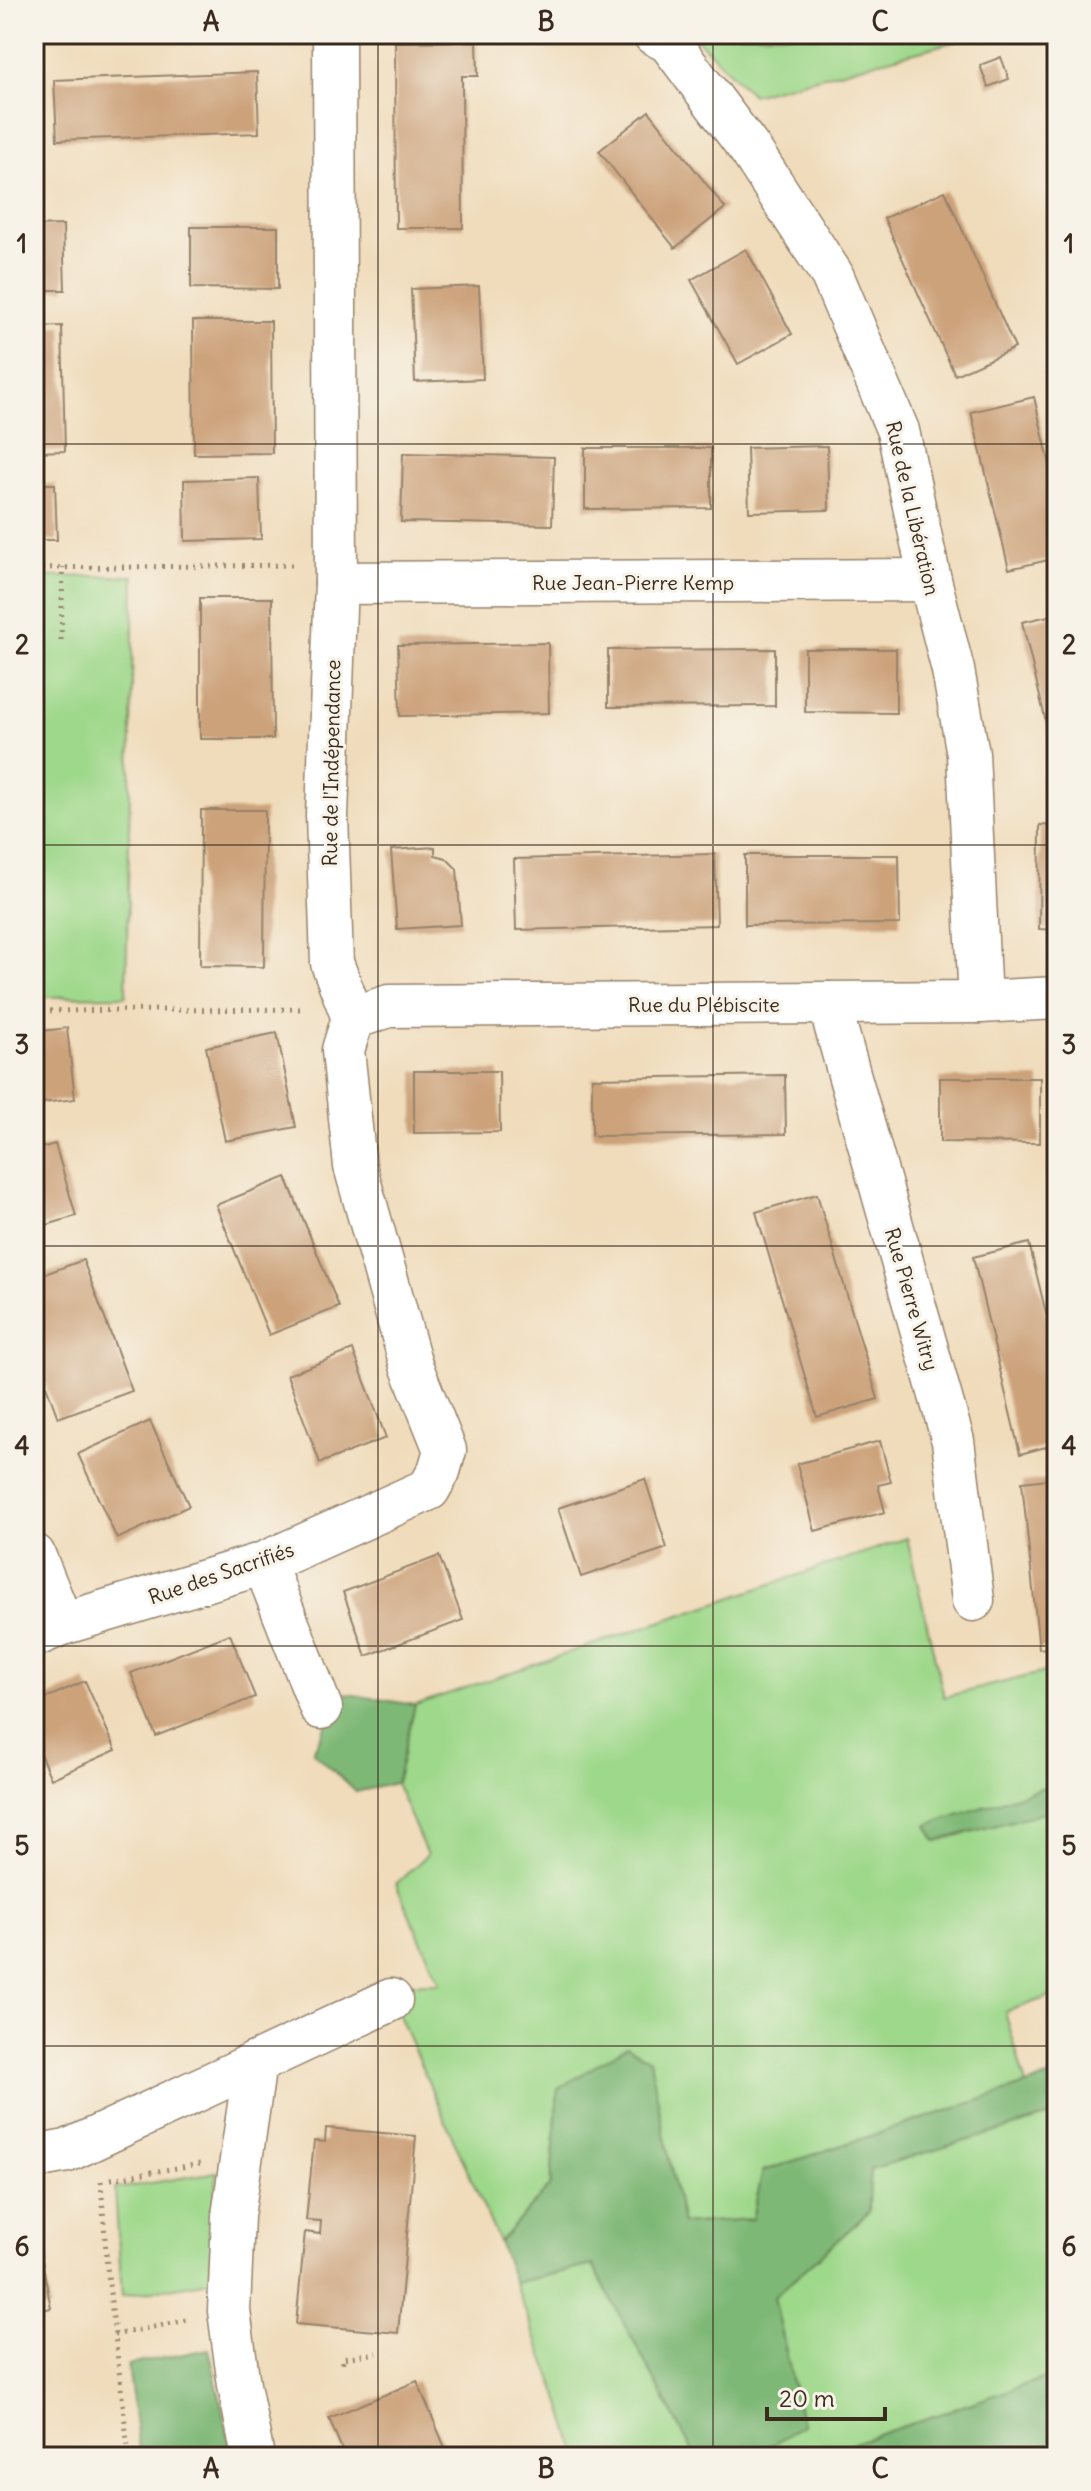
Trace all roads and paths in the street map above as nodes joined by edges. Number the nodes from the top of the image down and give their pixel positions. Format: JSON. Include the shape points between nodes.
{"nodes":[{"id":1,"x":334,"y":34,"type":"edge"},
{"id":2,"x":654,"y":34,"type":"edge"},
{"id":3,"x":63,"y":567,"type":"junction"},
{"id":4,"x":34,"y":568,"type":"edge"},
{"id":5,"x":335,"y":575,"type":"junction"},
{"id":6,"x":930,"y":580,"type":"junction"},
{"id":7,"x":61,"y":640,"type":"dead end"},
{"id":8,"x":1057,"y":998,"type":"edge"},
{"id":9,"x":980,"y":1002,"type":"junction"},
{"id":10,"x":829,"y":1003,"type":"junction"},
{"id":11,"x":34,"y":1011,"type":"edge"},
{"id":12,"x":353,"y":1018,"type":"junction"},
{"id":13,"x":34,"y":1555,"type":"edge"},
{"id":14,"x":264,"y":1563,"type":"junction"},
{"id":15,"x":973,"y":1600,"type":"dead end"},
{"id":16,"x":48,"y":1630,"type":"edge"},
{"id":17,"x":321,"y":1708,"type":"dead end"},
{"id":18,"x":391,"y":2000,"type":"dead end"},
{"id":19,"x":255,"y":2063,"type":"junction"},
{"id":20,"x":34,"y":2157,"type":"edge"},
{"id":21,"x":241,"y":2157,"type":"junction"},
{"id":22,"x":229,"y":2311,"type":"junction"},
{"id":23,"x":114,"y":2335,"type":"junction"},
{"id":24,"x":377,"y":2353,"type":"dead end"},
{"id":25,"x":343,"y":2363,"type":"dead end"},
{"id":26,"x":129,"y":2457,"type":"edge"},
{"id":27,"x":253,"y":2457,"type":"edge"}],
"edges":[{"from":1,"to":5,"type":"street","name":"Rue de l'Indépendance"},
{"from":2,"to":6,"type":"street","name":"Rue de la Libération","via":[[669,42],[751,151],[832,275],[898,431]]},
{"from":3,"to":4,"type":"path"},
{"from":3,"to":5,"type":"path"},
{"from":3,"to":7,"type":"path"},
{"from":5,"to":6,"type":"street","name":"Rue Jean-Pierre Kemp"},
{"from":5,"to":12,"type":"street","name":"Rue de l'Indépendance","via":[[327,815],[332,963]]},
{"from":6,"to":9,"type":"street","name":"Rue de la Libération","via":[[968,754]]},
{"from":8,"to":9,"type":"street","name":"Rue du Plébiscite"},
{"from":9,"to":10,"type":"street","name":"Rue du Plébiscite"},
{"from":10,"to":12,"type":"street","name":"Rue du Plébiscite","via":[[389,1006]]},
{"from":10,"to":15,"type":"street","name":"Rue Pierre Witry","via":[[953,1441]]},
{"from":11,"to":12,"type":"path","via":[[314,1009]]},
{"from":12,"to":14,"type":"street","name":"Rue des Sacrifiés","via":[[343,1050],[355,1166],[411,1365],[445,1450],[429,1489]]},
{"from":13,"to":16,"type":"street"},
{"from":14,"to":16,"type":"street","name":"Rue des Sacrifiés"},
{"from":14,"to":17,"type":"street"},
{"from":18,"to":19,"type":"street"},
{"from":19,"to":20,"type":"street","via":[[67,2151]]},
{"from":19,"to":21,"type":"street"},
{"from":21,"to":22,"type":"street"},
{"from":21,"to":23,"type":"path","via":[[101,2180]]},
{"from":22,"to":23,"type":"path"},
{"from":22,"to":27,"type":"street"},
{"from":23,"to":26,"type":"path"},
{"from":24,"to":25,"type":"path","via":[[342,2358]]}]}
